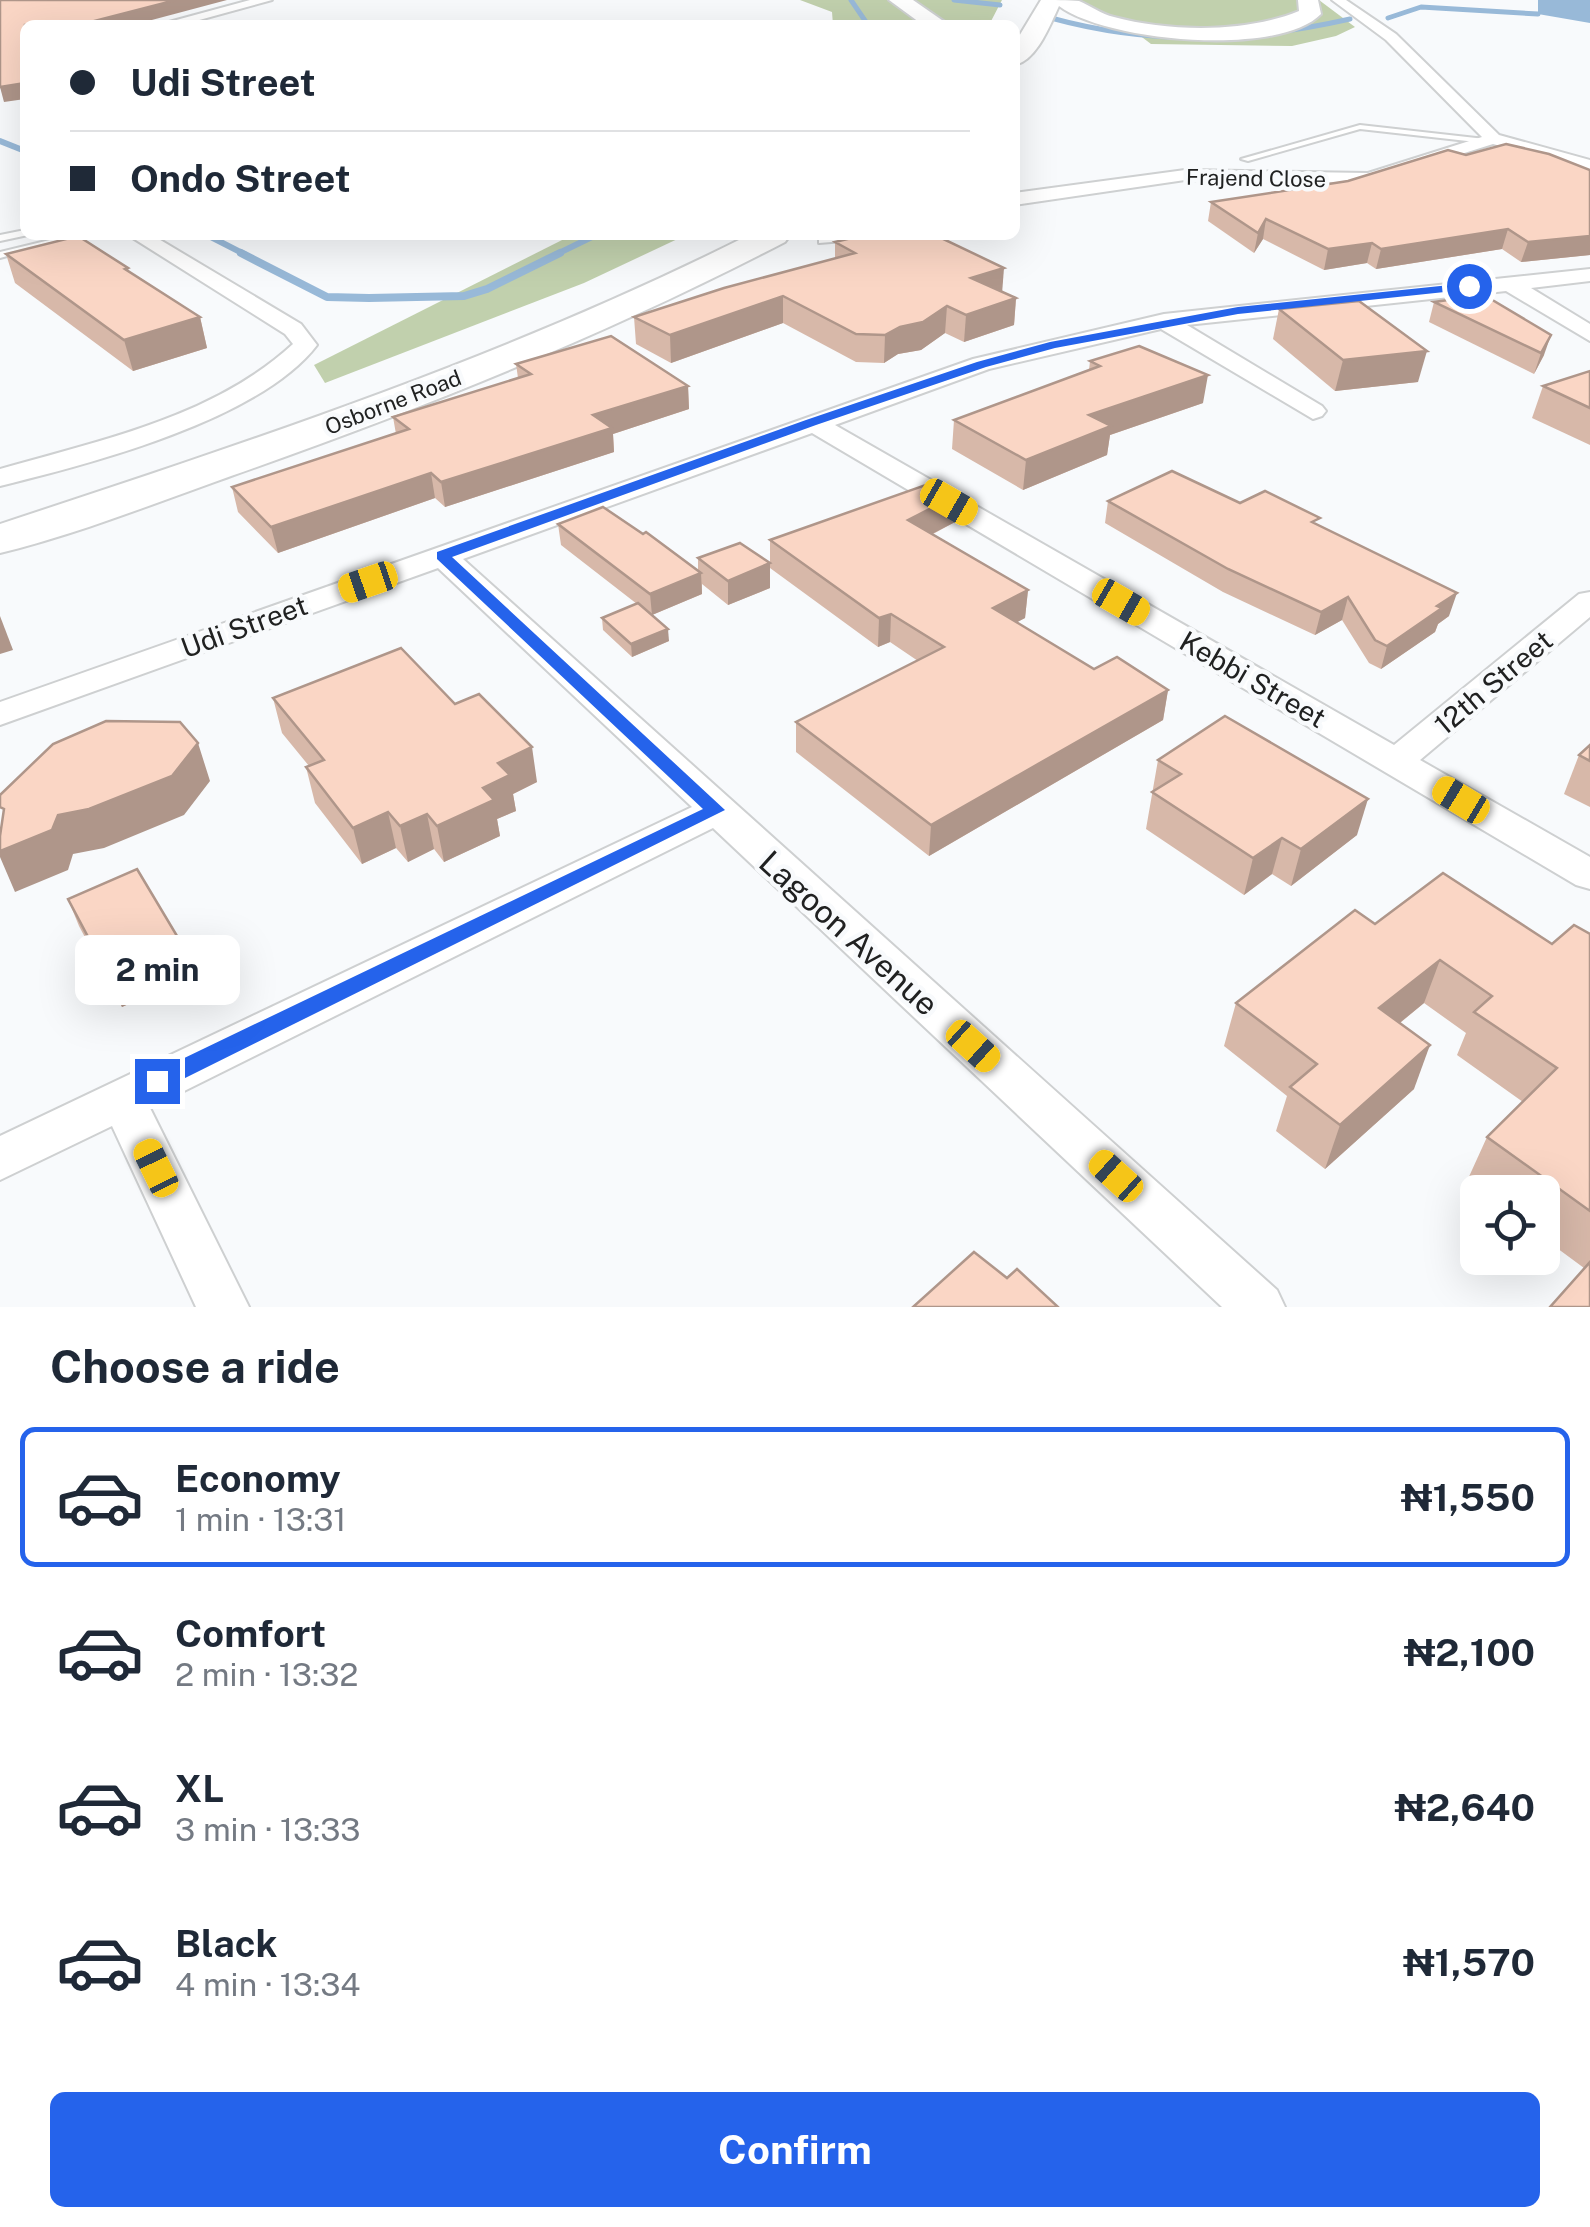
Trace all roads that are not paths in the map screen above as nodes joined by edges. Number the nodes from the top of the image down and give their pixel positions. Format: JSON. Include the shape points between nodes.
{"nodes":[{"id":1,"x":266,"y":0,"type":"edge"},
{"id":2,"x":899,"y":0,"type":"edge"},
{"id":3,"x":1051,"y":0,"type":"edge"},
{"id":4,"x":1064,"y":0,"type":"edge"},
{"id":5,"x":1338,"y":0,"type":"edge"},
{"id":6,"x":1310,"y":4,"type":"edge"},
{"id":7,"x":186,"y":20,"type":"edge"},
{"id":8,"x":930,"y":20,"type":"edge"},
{"id":9,"x":1020,"y":52,"type":"edge"},
{"id":10,"x":1489,"y":140,"type":"junction"},
{"id":11,"x":1245,"y":159,"type":"dead end"},
{"id":12,"x":1590,"y":166,"type":"edge"},
{"id":13,"x":1020,"y":199,"type":"edge"},
{"id":14,"x":50,"y":240,"type":"edge"},
{"id":15,"x":60,"y":240,"type":"edge"},
{"id":16,"x":146,"y":240,"type":"edge"},
{"id":17,"x":722,"y":240,"type":"edge"},
{"id":18,"x":764,"y":240,"type":"edge"},
{"id":19,"x":0,"y":255,"type":"edge"},
{"id":20,"x":0,"y":268,"type":"edge"},
{"id":21,"x":1590,"y":275,"type":"edge"},
{"id":22,"x":1508,"y":282,"type":"junction"},
{"id":23,"x":1164,"y":321,"type":"junction"},
{"id":24,"x":1590,"y":334,"type":"edge"},
{"id":25,"x":1313,"y":410,"type":"dead end"},
{"id":26,"x":811,"y":422,"type":"junction"},
{"id":27,"x":0,"y":478,"type":"edge"},
{"id":28,"x":0,"y":515,"type":"edge"},
{"id":29,"x":0,"y":539,"type":"edge"},
{"id":30,"x":442,"y":556,"type":"junction"},
{"id":31,"x":1590,"y":601,"type":"edge"},
{"id":32,"x":0,"y":714,"type":"edge"},
{"id":33,"x":1396,"y":762,"type":"junction"},
{"id":34,"x":716,"y":810,"type":"junction"},
{"id":35,"x":1590,"y":875,"type":"edge"},
{"id":36,"x":122,"y":1098,"type":"junction"},
{"id":37,"x":0,"y":1159,"type":"edge"},
{"id":38,"x":222,"y":1307,"type":"edge"},
{"id":39,"x":1259,"y":1307,"type":"edge"}],
"edges":[{"from":1,"to":7,"type":"street"},
{"from":2,"to":8,"type":"main road"},
{"from":3,"to":9,"type":"main road"},
{"from":4,"to":6,"type":"main road","via":[[1101,20],[1198,32],[1300,21]]},
{"from":5,"to":10,"type":"street","via":[[1391,38]]},
{"from":10,"to":11,"type":"lane","via":[[1360,127]]},
{"from":10,"to":12,"type":"street"},
{"from":10,"to":13,"type":"street","name":"Frajend Close","via":[[1369,178],[1185,175]]},
{"from":14,"to":19,"type":"lane"},
{"from":15,"to":20,"type":"lane","via":[[72,250]]},
{"from":16,"to":27,"type":"street","via":[[293,330],[305,346],[276,372],[198,412]]},
{"from":17,"to":28,"type":"main road","name":"Osborne Road","via":[[372,388]]},
{"from":18,"to":29,"type":"main road","name":"Osborne Road","via":[[640,302],[440,385]]},
{"from":21,"to":22,"type":"street","name":"Udi Street"},
{"from":22,"to":23,"type":"street","name":"Udi Street"},
{"from":22,"to":24,"type":"street"},
{"from":23,"to":25,"type":"street"},
{"from":23,"to":26,"type":"street","name":"Udi Street","via":[[982,364]]},
{"from":26,"to":30,"type":"street","name":"Udi Street"},
{"from":26,"to":33,"type":"street","name":"Kebbi Street"},
{"from":30,"to":32,"type":"street","name":"Udi Street"},
{"from":30,"to":34,"type":"street","name":"Lagoon Avenue"},
{"from":31,"to":33,"type":"street","name":"12th Street"},
{"from":33,"to":35,"type":"street","name":"Kebbi Street"},
{"from":34,"to":36,"type":"street"},
{"from":34,"to":39,"type":"street","name":"Lagoon Avenue"},
{"from":36,"to":37,"type":"street"},
{"from":36,"to":38,"type":"street"}]}
